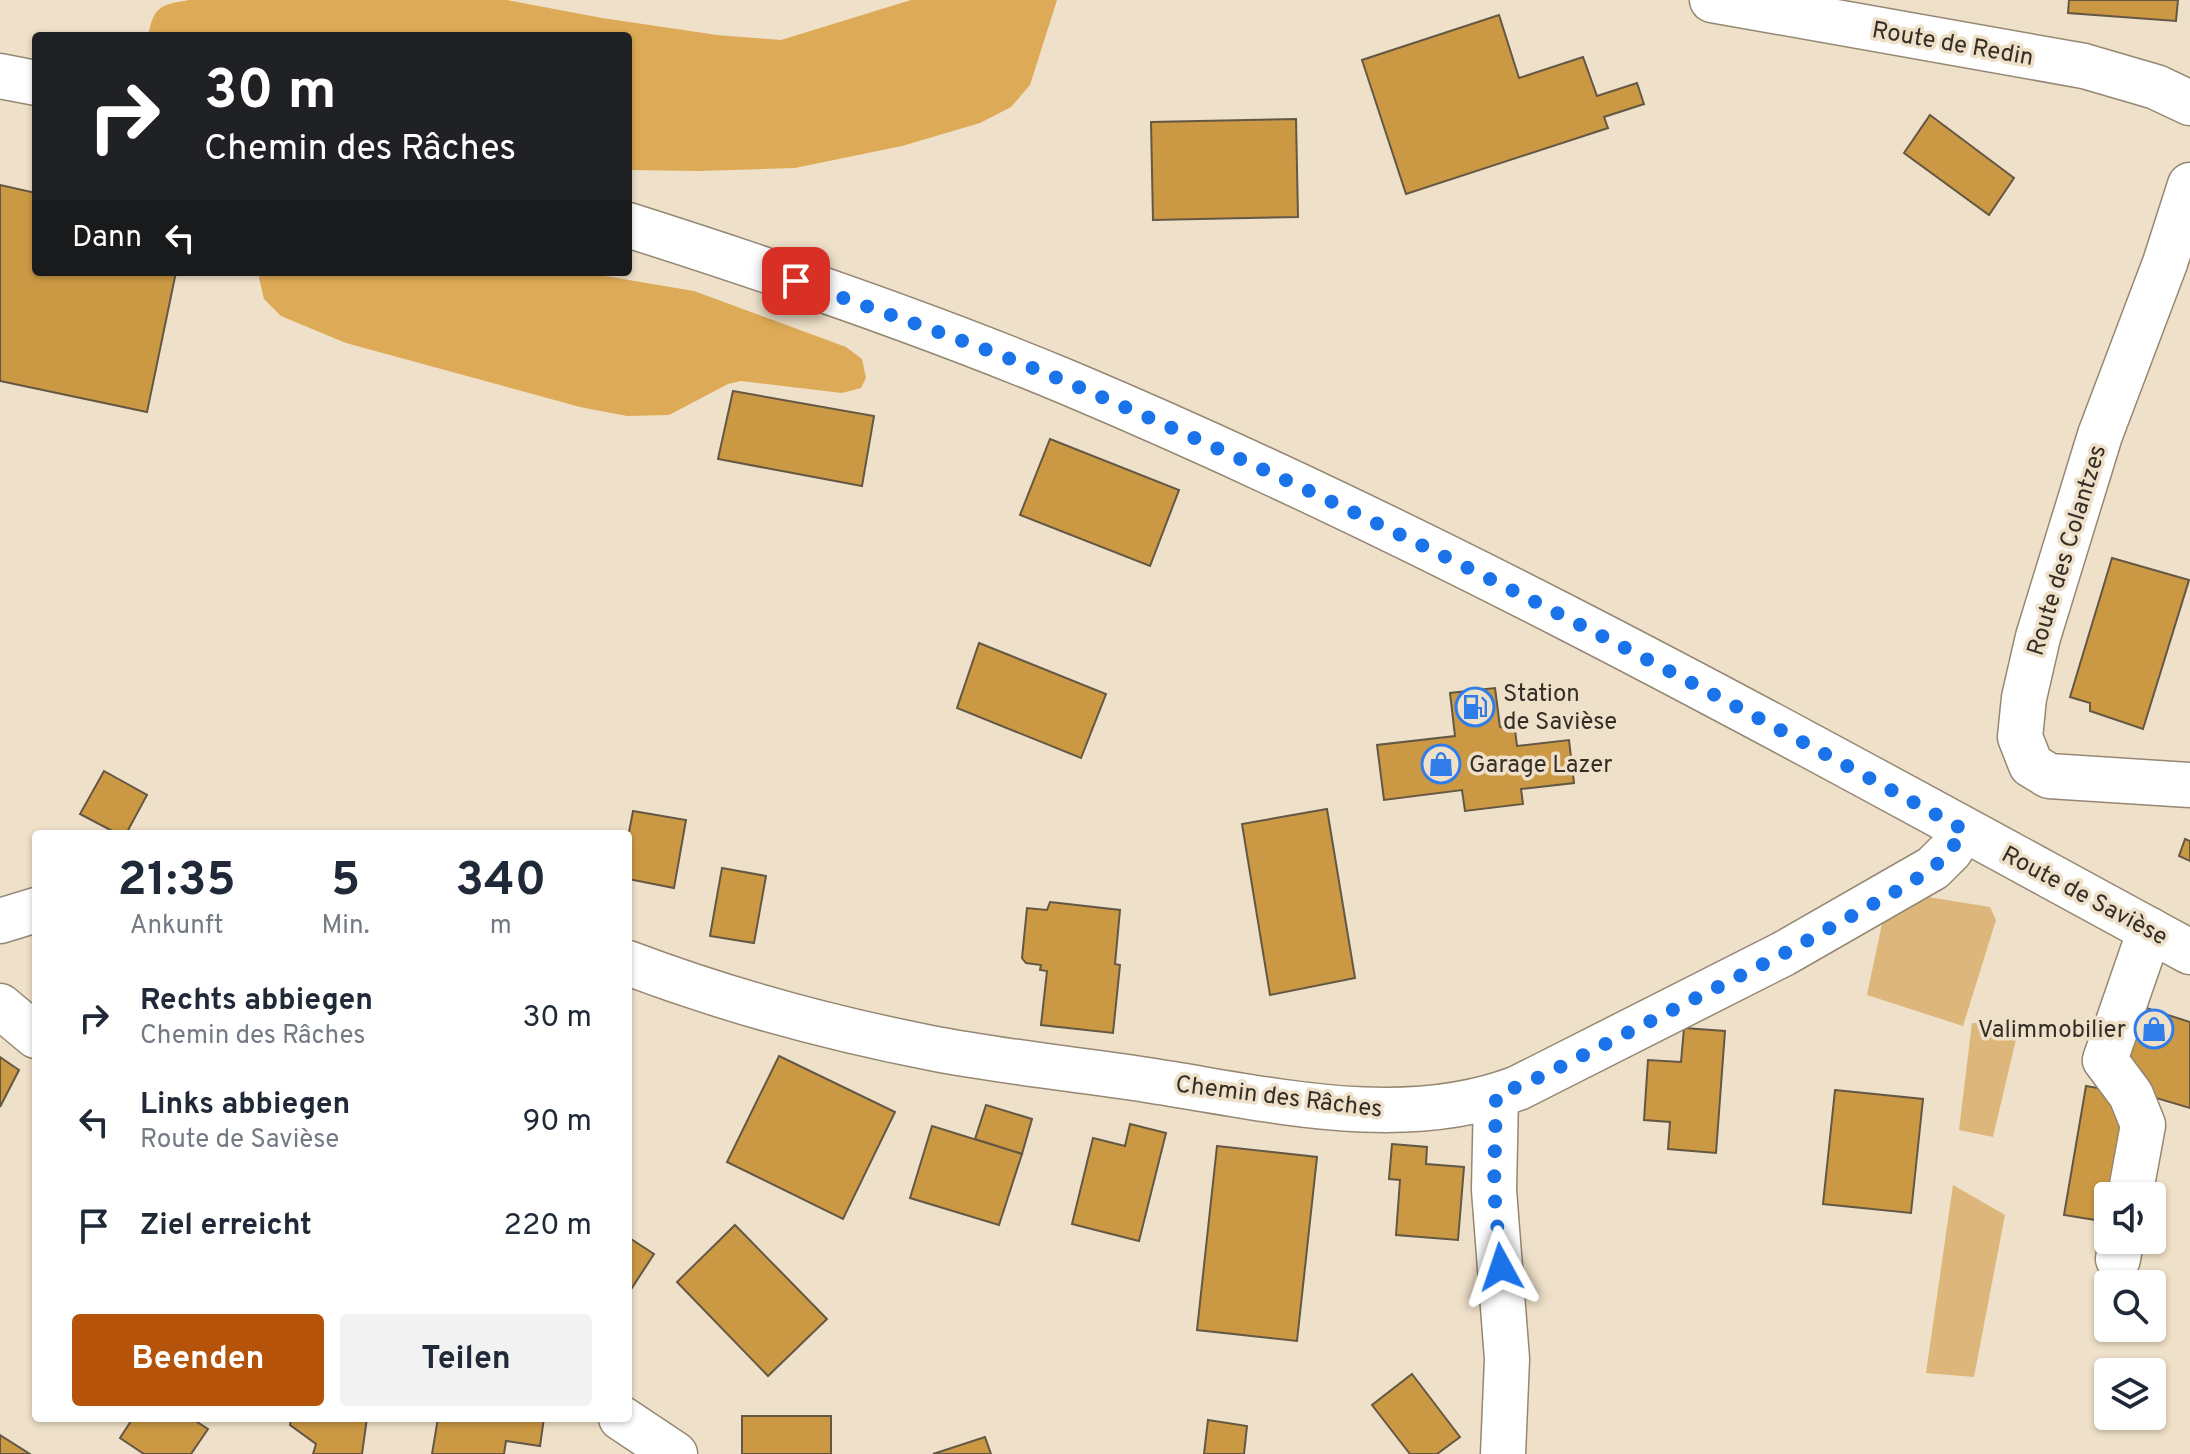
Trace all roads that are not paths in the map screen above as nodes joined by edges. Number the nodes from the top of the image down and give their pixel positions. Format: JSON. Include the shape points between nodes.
{"nodes":[{"id":1,"x":1712,"y":0,"type":"edge"},
{"id":2,"x":0,"y":76,"type":"edge"},
{"id":3,"x":32,"y":82,"type":"edge"},
{"id":4,"x":2190,"y":103,"type":"edge"},
{"id":5,"x":2190,"y":185,"type":"edge"},
{"id":6,"x":632,"y":226,"type":"edge"},
{"id":7,"x":2190,"y":785,"type":"edge"},
{"id":8,"x":1964,"y":830,"type":"junction"},
{"id":9,"x":32,"y":911,"type":"edge"},
{"id":10,"x":0,"y":921,"type":"edge"},
{"id":11,"x":2150,"y":930,"type":"junction"},
{"id":12,"x":2190,"y":952,"type":"edge"},
{"id":13,"x":632,"y":964,"type":"edge"},
{"id":14,"x":0,"y":1006,"type":"edge"},
{"id":15,"x":32,"y":1033,"type":"edge"},
{"id":16,"x":1496,"y":1096,"type":"junction"},
{"id":17,"x":2133,"y":1182,"type":"edge"},
{"id":18,"x":627,"y":1422,"type":"edge"},
{"id":19,"x":675,"y":1454,"type":"edge"},
{"id":20,"x":1503,"y":1454,"type":"edge"}],
"edges":[{"from":1,"to":4,"type":"street","name":"Route de Redin","via":[[2084,66]]},
{"from":2,"to":3,"type":"street"},
{"from":5,"to":7,"type":"street","name":"Route des Colantzes","via":[[2100,435],[2038,637],[2020,737],[2031,765],[2049,776]]},
{"from":6,"to":8,"type":"street","name":"Route de Savièse","via":[[908,321],[1067,382],[1217,448],[1647,658]]},
{"from":8,"to":11,"type":"street","name":"Route de Savièse"},
{"from":8,"to":16,"type":"street","name":"Chemin des Râches","via":[[1933,868],[1902,888],[1783,954]]},
{"from":9,"to":10,"type":"street"},
{"from":11,"to":12,"type":"street","name":"Route de Savièse"},
{"from":11,"to":17,"type":"street","via":[[2105,1060],[2131,1095],[2143,1125]]},
{"from":13,"to":16,"type":"street","name":"Chemin des Râches","via":[[855,1031],[1006,1061],[1357,1111]]},
{"from":14,"to":15,"type":"street"},
{"from":16,"to":20,"type":"street","via":[[1494,1190],[1507,1359]]},
{"from":18,"to":19,"type":"street"}]}
